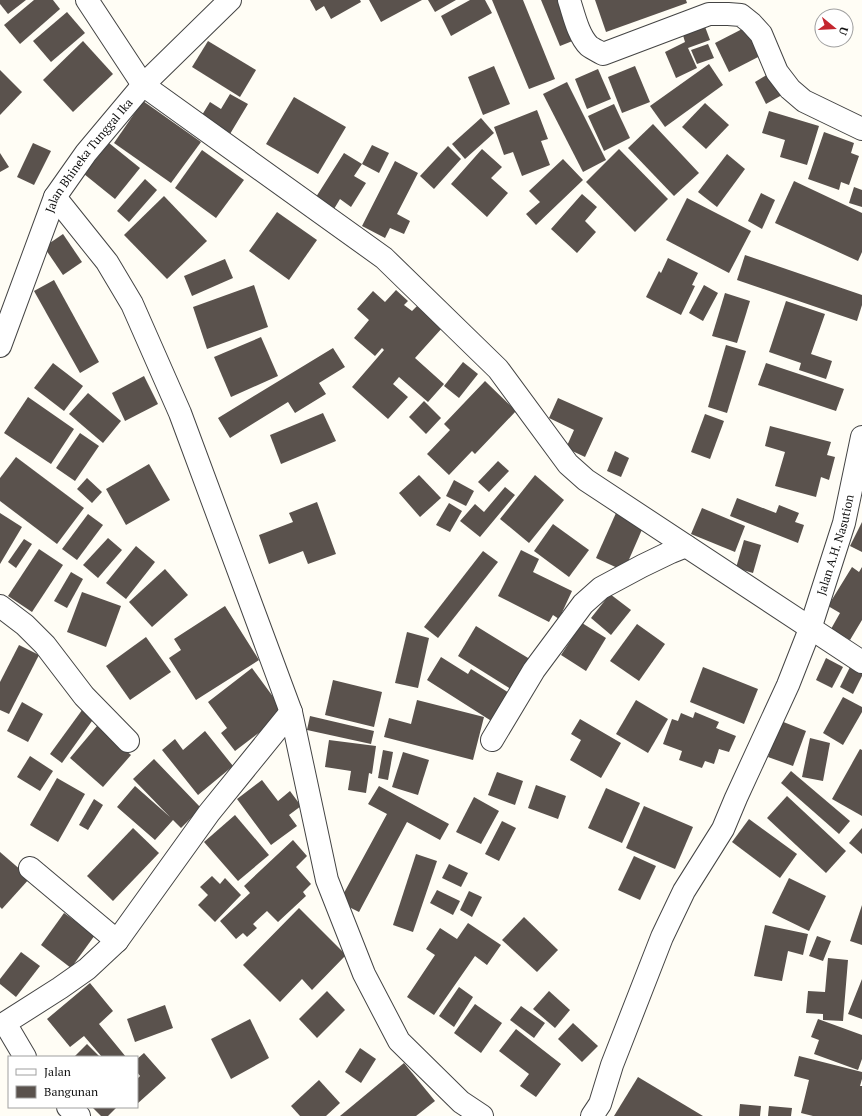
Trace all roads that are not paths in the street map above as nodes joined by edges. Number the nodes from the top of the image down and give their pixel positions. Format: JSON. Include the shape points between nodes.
{"nodes":[{"id":1,"x":87,"y":0,"type":"edge"},
{"id":2,"x":230,"y":0,"type":"edge"},
{"id":3,"x":569,"y":0,"type":"edge"},
{"id":4,"x":143,"y":86,"type":"junction"},
{"id":5,"x":862,"y":128,"type":"edge"},
{"id":6,"x":55,"y":197,"type":"junction"},
{"id":7,"x":1,"y":343,"type":"edge"},
{"id":8,"x":862,"y":437,"type":"edge"},
{"id":9,"x":686,"y":546,"type":"junction"},
{"id":10,"x":0,"y":606,"type":"edge"},
{"id":11,"x":810,"y":629,"type":"junction"},
{"id":12,"x":862,"y":662,"type":"edge"},
{"id":13,"x":291,"y":712,"type":"junction"},
{"id":14,"x":492,"y":740,"type":"dead end"},
{"id":15,"x":128,"y":741,"type":"dead end"},
{"id":16,"x":30,"y":868,"type":"dead end"},
{"id":17,"x":117,"y":941,"type":"junction"},
{"id":18,"x":24,"y":1056,"type":"edge"},
{"id":19,"x":69,"y":1108,"type":"edge"},
{"id":20,"x":79,"y":1116,"type":"edge"},
{"id":21,"x":482,"y":1116,"type":"edge"},
{"id":22,"x":592,"y":1116,"type":"edge"}],
"edges":[{"from":1,"to":4,"type":"street"},
{"from":2,"to":4,"type":"street","name":"Jalan Bhineka Tunggal Ika"},
{"from":3,"to":5,"type":"street","via":[[585,40],[590,47],[603,54],[709,14],[741,15],[761,34],[777,72],[790,89],[804,101]]},
{"from":4,"to":6,"type":"street","name":"Jalan Bhineka Tunggal Ika","via":[[86,153]]},
{"from":4,"to":9,"type":"street","via":[[384,258],[498,369],[568,464],[586,480]]},
{"from":6,"to":7,"type":"street","name":"Jalan Bhineka Tunggal Ika"},
{"from":6,"to":13,"type":"street","via":[[106,262],[132,304],[180,413]]},
{"from":8,"to":11,"type":"street","name":"Jalan A.H. Nasution","via":[[844,523]]},
{"from":9,"to":11,"type":"street"},
{"from":9,"to":14,"type":"street","via":[[601,588],[583,604],[534,670]]},
{"from":10,"to":15,"type":"street","via":[[46,644],[84,696]]},
{"from":11,"to":12,"type":"street"},
{"from":11,"to":22,"type":"street","name":"Jalan A.H. Nasution","via":[[788,686],[723,829],[684,891],[662,937],[612,1065],[600,1104]]},
{"from":13,"to":17,"type":"street","via":[[209,813]]},
{"from":13,"to":21,"type":"street","via":[[327,880],[364,974],[399,1041],[462,1102]]},
{"from":16,"to":17,"type":"street"},
{"from":17,"to":18,"type":"street","via":[[87,969],[5,1023]]},
{"from":19,"to":20,"type":"street"}]}
